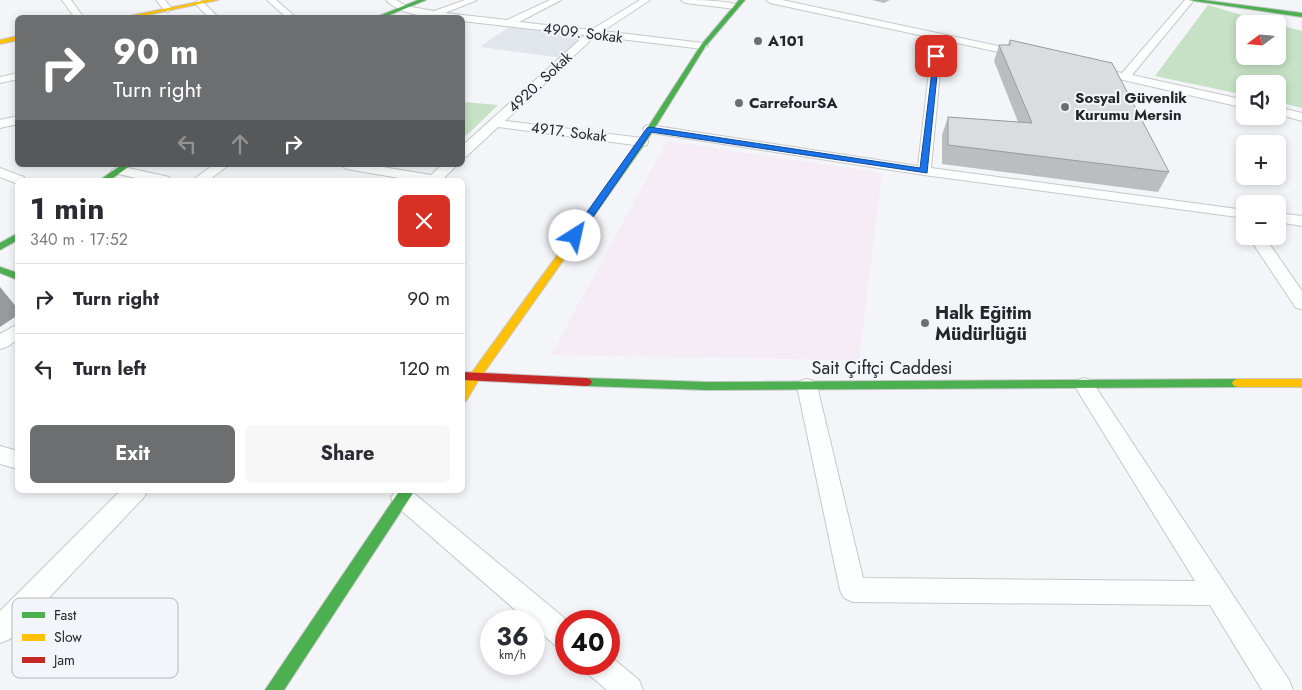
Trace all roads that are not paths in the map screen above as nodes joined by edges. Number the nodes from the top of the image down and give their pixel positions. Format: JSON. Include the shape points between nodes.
{"nodes":[{"id":1,"x":66,"y":0,"type":"edge"},
{"id":2,"x":160,"y":0,"type":"edge"},
{"id":3,"x":215,"y":0,"type":"edge"},
{"id":4,"x":271,"y":0,"type":"edge"},
{"id":5,"x":390,"y":0,"type":"edge"},
{"id":6,"x":424,"y":0,"type":"edge"},
{"id":7,"x":473,"y":0,"type":"edge"},
{"id":8,"x":557,"y":0,"type":"edge"},
{"id":9,"x":646,"y":0,"type":"edge"},
{"id":10,"x":685,"y":0,"type":"edge"},
{"id":11,"x":770,"y":0,"type":"edge"},
{"id":12,"x":1191,"y":0,"type":"edge"},
{"id":13,"x":1232,"y":0,"type":"edge"},
{"id":14,"x":200,"y":3,"type":"junction"},
{"id":15,"x":739,"y":3,"type":"edge"},
{"id":16,"x":403,"y":8,"type":"junction"},
{"id":17,"x":168,"y":9,"type":"junction"},
{"id":18,"x":1302,"y":9,"type":"edge"},
{"id":19,"x":434,"y":13,"type":"junction"},
{"id":20,"x":78,"y":15,"type":"edge"},
{"id":21,"x":137,"y":15,"type":"edge"},
{"id":22,"x":212,"y":15,"type":"edge"},
{"id":23,"x":290,"y":15,"type":"edge"},
{"id":24,"x":384,"y":15,"type":"edge"},
{"id":25,"x":445,"y":15,"type":"edge"},
{"id":26,"x":1302,"y":15,"type":"edge"},
{"id":27,"x":465,"y":18,"type":"edge"},
{"id":28,"x":508,"y":24,"type":"junction"},
{"id":29,"x":592,"y":34,"type":"junction"},
{"id":30,"x":938,"y":37,"type":"junction"},
{"id":31,"x":15,"y":39,"type":"edge"},
{"id":32,"x":0,"y":42,"type":"edge"},
{"id":33,"x":703,"y":46,"type":"junction"},
{"id":34,"x":1031,"y":56,"type":"edge"},
{"id":35,"x":1078,"y":66,"type":"edge"},
{"id":36,"x":15,"y":77,"type":"edge"},
{"id":37,"x":1125,"y":77,"type":"junction"},
{"id":38,"x":0,"y":80,"type":"edge"},
{"id":39,"x":1236,"y":102,"type":"edge"},
{"id":40,"x":1286,"y":114,"type":"edge"},
{"id":41,"x":1302,"y":117,"type":"edge"},
{"id":42,"x":15,"y":121,"type":"edge"},
{"id":43,"x":495,"y":123,"type":"junction"},
{"id":44,"x":0,"y":124,"type":"edge"},
{"id":45,"x":649,"y":129,"type":"junction"},
{"id":46,"x":642,"y":142,"type":"junction"},
{"id":47,"x":466,"y":147,"type":"edge"},
{"id":48,"x":219,"y":167,"type":"edge"},
{"id":49,"x":360,"y":167,"type":"edge"},
{"id":50,"x":448,"y":167,"type":"edge"},
{"id":51,"x":123,"y":168,"type":"edge"},
{"id":52,"x":924,"y":171,"type":"junction"},
{"id":53,"x":0,"y":172,"type":"edge"},
{"id":54,"x":15,"y":178,"type":"edge"},
{"id":55,"x":107,"y":178,"type":"edge"},
{"id":56,"x":157,"y":178,"type":"edge"},
{"id":57,"x":203,"y":178,"type":"edge"},
{"id":58,"x":423,"y":178,"type":"edge"},
{"id":59,"x":437,"y":178,"type":"edge"},
{"id":60,"x":1236,"y":215,"type":"edge"},
{"id":61,"x":1286,"y":219,"type":"edge"},
{"id":62,"x":1302,"y":221,"type":"edge"},
{"id":63,"x":15,"y":238,"type":"edge"},
{"id":64,"x":1262,"y":245,"type":"edge"},
{"id":65,"x":0,"y":247,"type":"edge"},
{"id":66,"x":0,"y":270,"type":"edge"},
{"id":67,"x":15,"y":276,"type":"edge"},
{"id":68,"x":1302,"y":304,"type":"edge"},
{"id":69,"x":15,"y":332,"type":"edge"},
{"id":70,"x":0,"y":343,"type":"edge"},
{"id":71,"x":465,"y":376,"type":"edge"},
{"id":72,"x":474,"y":378,"type":"junction"},
{"id":73,"x":1302,"y":383,"type":"edge"},
{"id":74,"x":1084,"y":385,"type":"junction"},
{"id":75,"x":807,"y":386,"type":"junction"},
{"id":76,"x":465,"y":393,"type":"edge"},
{"id":77,"x":0,"y":455,"type":"edge"},
{"id":78,"x":15,"y":459,"type":"edge"},
{"id":79,"x":129,"y":493,"type":"edge"},
{"id":80,"x":405,"y":494,"type":"edge"},
{"id":81,"x":1217,"y":593,"type":"junction"},
{"id":82,"x":30,"y":598,"type":"edge"},
{"id":83,"x":12,"y":617,"type":"edge"},
{"id":84,"x":555,"y":627,"type":"edge"},
{"id":85,"x":0,"y":630,"type":"edge"},
{"id":86,"x":611,"y":675,"type":"edge"},
{"id":87,"x":274,"y":690,"type":"edge"},
{"id":88,"x":629,"y":690,"type":"edge"},
{"id":89,"x":1279,"y":690,"type":"edge"}],
"edges":[{"from":1,"to":20,"type":"street"},
{"from":2,"to":17,"type":"street"},
{"from":3,"to":14,"type":"street"},
{"from":4,"to":23,"type":"street"},
{"from":5,"to":16,"type":"street","name":"4909. Sokak"},
{"from":6,"to":16,"type":"street"},
{"from":7,"to":19,"type":"street"},
{"from":8,"to":28,"type":"street"},
{"from":9,"to":29,"type":"street","name":"4920. Sokak"},
{"from":10,"to":15,"type":"street"},
{"from":11,"to":30,"type":"street"},
{"from":12,"to":26,"type":"street"},
{"from":12,"to":37,"type":"street"},
{"from":13,"to":18,"type":"street"},
{"from":14,"to":17,"type":"street"},
{"from":14,"to":22,"type":"street"},
{"from":15,"to":33,"type":"street"},
{"from":16,"to":19,"type":"street","name":"4909. Sokak"},
{"from":16,"to":24,"type":"street"},
{"from":17,"to":21,"type":"street"},
{"from":19,"to":25,"type":"street","name":"4909. Sokak"},
{"from":27,"to":28,"type":"street","name":"4909. Sokak"},
{"from":28,"to":29,"type":"street","name":"4909. Sokak"},
{"from":29,"to":33,"type":"street","name":"4909. Sokak"},
{"from":29,"to":43,"type":"street","name":"4920. Sokak"},
{"from":30,"to":34,"type":"street"},
{"from":30,"to":52,"type":"street"},
{"from":31,"to":32,"type":"street"},
{"from":33,"to":45,"type":"street"},
{"from":35,"to":37,"type":"street"},
{"from":36,"to":38,"type":"street"},
{"from":37,"to":39,"type":"street"},
{"from":40,"to":41,"type":"street"},
{"from":42,"to":44,"type":"street"},
{"from":43,"to":46,"type":"street","name":"4917. Sokak"},
{"from":43,"to":47,"type":"street","name":"4920. Sokak"},
{"from":45,"to":46,"type":"street"},
{"from":45,"to":52,"type":"street"},
{"from":46,"to":72,"type":"street"},
{"from":48,"to":57,"type":"street"},
{"from":49,"to":58,"type":"street"},
{"from":50,"to":59,"type":"street"},
{"from":51,"to":55,"type":"street"},
{"from":51,"to":56,"type":"street"},
{"from":52,"to":60,"type":"street"},
{"from":53,"to":54,"type":"street"},
{"from":61,"to":62,"type":"street"},
{"from":63,"to":65,"type":"street"},
{"from":64,"to":68,"type":"street"},
{"from":66,"to":67,"type":"street"},
{"from":69,"to":70,"type":"street"},
{"from":71,"to":72,"type":"street","name":"Sait Çiftçi Caddesi"},
{"from":72,"to":75,"type":"street","name":"Sait Çiftçi Caddesi"},
{"from":72,"to":76,"type":"street"},
{"from":73,"to":74,"type":"street","name":"Sait Çiftçi Caddesi"},
{"from":74,"to":75,"type":"street","name":"Sait Çiftçi Caddesi"},
{"from":74,"to":81,"type":"street"},
{"from":75,"to":81,"type":"street","via":[[853,590]]},
{"from":77,"to":78,"type":"street"},
{"from":79,"to":82,"type":"street"},
{"from":80,"to":84,"type":"street"},
{"from":80,"to":87,"type":"street"},
{"from":81,"to":89,"type":"street"},
{"from":83,"to":85,"type":"street"},
{"from":86,"to":88,"type":"street"}]}
